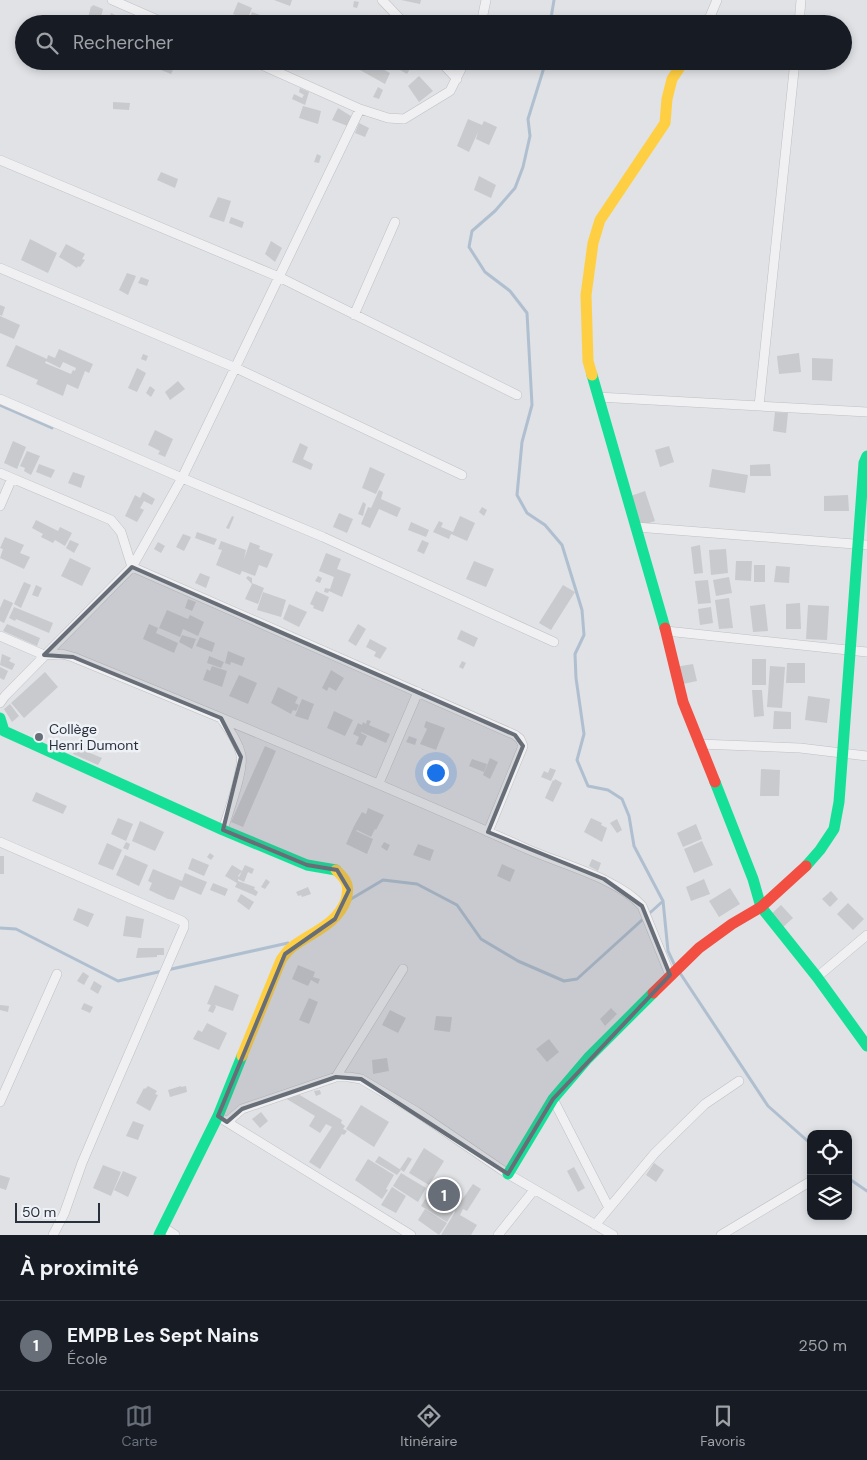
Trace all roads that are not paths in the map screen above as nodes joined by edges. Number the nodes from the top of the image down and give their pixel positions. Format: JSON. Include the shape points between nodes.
{"nodes":[{"id":1,"x":112,"y":0,"type":"edge"},
{"id":2,"x":383,"y":0,"type":"edge"},
{"id":3,"x":486,"y":0,"type":"edge"},
{"id":4,"x":717,"y":0,"type":"edge"},
{"id":5,"x":801,"y":0,"type":"edge"},
{"id":6,"x":146,"y":15,"type":"edge"},
{"id":7,"x":397,"y":15,"type":"edge"},
{"id":8,"x":482,"y":15,"type":"edge"},
{"id":9,"x":711,"y":15,"type":"edge"},
{"id":10,"x":800,"y":15,"type":"edge"},
{"id":11,"x":274,"y":70,"type":"edge"},
{"id":12,"x":448,"y":70,"type":"edge"},
{"id":13,"x":461,"y":70,"type":"edge"},
{"id":14,"x":678,"y":70,"type":"edge"},
{"id":15,"x":794,"y":70,"type":"edge"},
{"id":16,"x":457,"y":79,"type":"junction"},
{"id":17,"x":360,"y":109,"type":"junction"},
{"id":18,"x":0,"y":160,"type":"edge"},
{"id":19,"x":395,"y":222,"type":"dead end"},
{"id":20,"x":0,"y":268,"type":"edge"},
{"id":21,"x":279,"y":277,"type":"junction"},
{"id":22,"x":354,"y":315,"type":"junction"},
{"id":23,"x":236,"y":368,"type":"junction"},
{"id":24,"x":517,"y":395,"type":"dead end"},
{"id":25,"x":598,"y":397,"type":"junction"},
{"id":26,"x":0,"y":399,"type":"edge"},
{"id":27,"x":759,"y":406,"type":"junction"},
{"id":28,"x":867,"y":412,"type":"edge"},
{"id":29,"x":867,"y":456,"type":"edge"},
{"id":30,"x":0,"y":473,"type":"edge"},
{"id":31,"x":462,"y":475,"type":"dead end"},
{"id":32,"x":12,"y":478,"type":"junction"},
{"id":33,"x":182,"y":478,"type":"junction"},
{"id":34,"x":0,"y":506,"type":"edge"},
{"id":35,"x":636,"y":527,"type":"junction"},
{"id":36,"x":862,"y":544,"type":"edge"},
{"id":37,"x":132,"y":567,"type":"junction"},
{"id":38,"x":666,"y":631,"type":"junction"},
{"id":39,"x":0,"y":636,"type":"edge"},
{"id":40,"x":554,"y":642,"type":"dead end"},
{"id":41,"x":850,"y":651,"type":"junction"},
{"id":42,"x":867,"y":652,"type":"edge"},
{"id":43,"x":44,"y":655,"type":"junction"},
{"id":44,"x":418,"y":692,"type":"junction"},
{"id":45,"x":0,"y":703,"type":"edge"},
{"id":46,"x":0,"y":718,"type":"edge"},
{"id":47,"x":221,"y":718,"type":"junction"},
{"id":48,"x":699,"y":744,"type":"junction"},
{"id":49,"x":842,"y":754,"type":"junction"},
{"id":50,"x":867,"y":756,"type":"edge"},
{"id":51,"x":379,"y":783,"type":"junction"},
{"id":52,"x":223,"y":830,"type":"junction"},
{"id":53,"x":488,"y":832,"type":"junction"},
{"id":54,"x":0,"y":842,"type":"edge"},
{"id":55,"x":760,"y":907,"type":"junction"},
{"id":56,"x":867,"y":935,"type":"edge"},
{"id":57,"x":403,"y":970,"type":"dead end"},
{"id":58,"x":58,"y":974,"type":"dead end"},
{"id":59,"x":670,"y":975,"type":"junction"},
{"id":60,"x":817,"y":977,"type":"junction"},
{"id":61,"x":867,"y":1046,"type":"edge"},
{"id":62,"x":336,"y":1077,"type":"junction"},
{"id":63,"x":739,"y":1081,"type":"dead end"},
{"id":64,"x":553,"y":1099,"type":"junction"},
{"id":65,"x":0,"y":1102,"type":"edge"},
{"id":66,"x":222,"y":1119,"type":"junction"},
{"id":67,"x":508,"y":1174,"type":"junction"},
{"id":68,"x":807,"y":1183,"type":"edge"},
{"id":69,"x":534,"y":1190,"type":"junction"},
{"id":70,"x":609,"y":1208,"type":"junction"},
{"id":71,"x":595,"y":1225,"type":"junction"},
{"id":72,"x":161,"y":1231,"type":"edge"},
{"id":73,"x":53,"y":1235,"type":"edge"},
{"id":74,"x":175,"y":1235,"type":"edge"},
{"id":75,"x":412,"y":1235,"type":"edge"},
{"id":76,"x":498,"y":1235,"type":"edge"},
{"id":77,"x":613,"y":1235,"type":"edge"},
{"id":78,"x":721,"y":1235,"type":"edge"}],
"edges":[{"from":1,"to":6,"type":"street"},
{"from":2,"to":7,"type":"street"},
{"from":3,"to":8,"type":"street"},
{"from":4,"to":9,"type":"street"},
{"from":5,"to":10,"type":"street"},
{"from":11,"to":17,"type":"street"},
{"from":12,"to":16,"type":"street"},
{"from":13,"to":16,"type":"street"},
{"from":14,"to":25,"type":"street","via":[[672,79],[665,123],[600,220],[593,243],[586,295],[586,345]]},
{"from":15,"to":27,"type":"street"},
{"from":16,"to":17,"type":"street","via":[[450,91],[404,119],[388,118]]},
{"from":17,"to":21,"type":"street"},
{"from":18,"to":21,"type":"street"},
{"from":19,"to":22,"type":"street"},
{"from":20,"to":23,"type":"street"},
{"from":21,"to":22,"type":"street"},
{"from":21,"to":23,"type":"street"},
{"from":22,"to":24,"type":"street"},
{"from":23,"to":31,"type":"street"},
{"from":23,"to":33,"type":"street"},
{"from":25,"to":27,"type":"street"},
{"from":25,"to":35,"type":"street"},
{"from":26,"to":33,"type":"street"},
{"from":27,"to":28,"type":"street"},
{"from":29,"to":36,"type":"street","via":[[864,463]]},
{"from":30,"to":32,"type":"street"},
{"from":32,"to":34,"type":"street"},
{"from":32,"to":37,"type":"street","via":[[111,520],[121,532]]},
{"from":33,"to":37,"type":"street"},
{"from":33,"to":40,"type":"street","via":[[323,537]]},
{"from":35,"to":36,"type":"street"},
{"from":35,"to":38,"type":"street"},
{"from":36,"to":41,"type":"street"},
{"from":37,"to":43,"type":"street"},
{"from":37,"to":44,"type":"street"},
{"from":38,"to":41,"type":"street"},
{"from":38,"to":48,"type":"street","via":[[683,702]]},
{"from":39,"to":43,"type":"street"},
{"from":41,"to":42,"type":"street"},
{"from":41,"to":49,"type":"street"},
{"from":43,"to":45,"type":"street"},
{"from":43,"to":47,"type":"street","via":[[73,656]]},
{"from":44,"to":51,"type":"street"},
{"from":44,"to":53,"type":"street","via":[[520,739],[523,746]]},
{"from":46,"to":52,"type":"street","via":[[4,731]]},
{"from":47,"to":51,"type":"street"},
{"from":47,"to":52,"type":"street","via":[[236,739],[242,757]]},
{"from":48,"to":49,"type":"street","via":[[800,748]]},
{"from":48,"to":55,"type":"street","via":[[753,879]]},
{"from":49,"to":50,"type":"street"},
{"from":49,"to":55,"type":"street","via":[[834,829],[801,871]]},
{"from":51,"to":53,"type":"street"},
{"from":52,"to":66,"type":"street","via":[[307,865],[337,870],[345,878],[349,890],[343,908],[335,918],[285,954]]},
{"from":53,"to":59,"type":"street","via":[[604,880],[635,898],[642,906]]},
{"from":54,"to":73,"type":"street","via":[[184,923]]},
{"from":55,"to":59,"type":"street","via":[[699,948]]},
{"from":55,"to":60,"type":"street"},
{"from":56,"to":60,"type":"street"},
{"from":57,"to":62,"type":"street"},
{"from":58,"to":65,"type":"street"},
{"from":59,"to":64,"type":"street","via":[[588,1058]]},
{"from":60,"to":61,"type":"street"},
{"from":62,"to":66,"type":"street"},
{"from":62,"to":67,"type":"street","via":[[361,1079],[417,1112]]},
{"from":63,"to":70,"type":"street","via":[[705,1104],[654,1153]]},
{"from":64,"to":67,"type":"street"},
{"from":64,"to":70,"type":"street"},
{"from":66,"to":72,"type":"street"},
{"from":66,"to":75,"type":"street"},
{"from":67,"to":69,"type":"street"},
{"from":68,"to":78,"type":"street"},
{"from":69,"to":71,"type":"street"},
{"from":69,"to":76,"type":"street"},
{"from":70,"to":71,"type":"street"},
{"from":71,"to":77,"type":"street"},
{"from":72,"to":74,"type":"street"}]}
